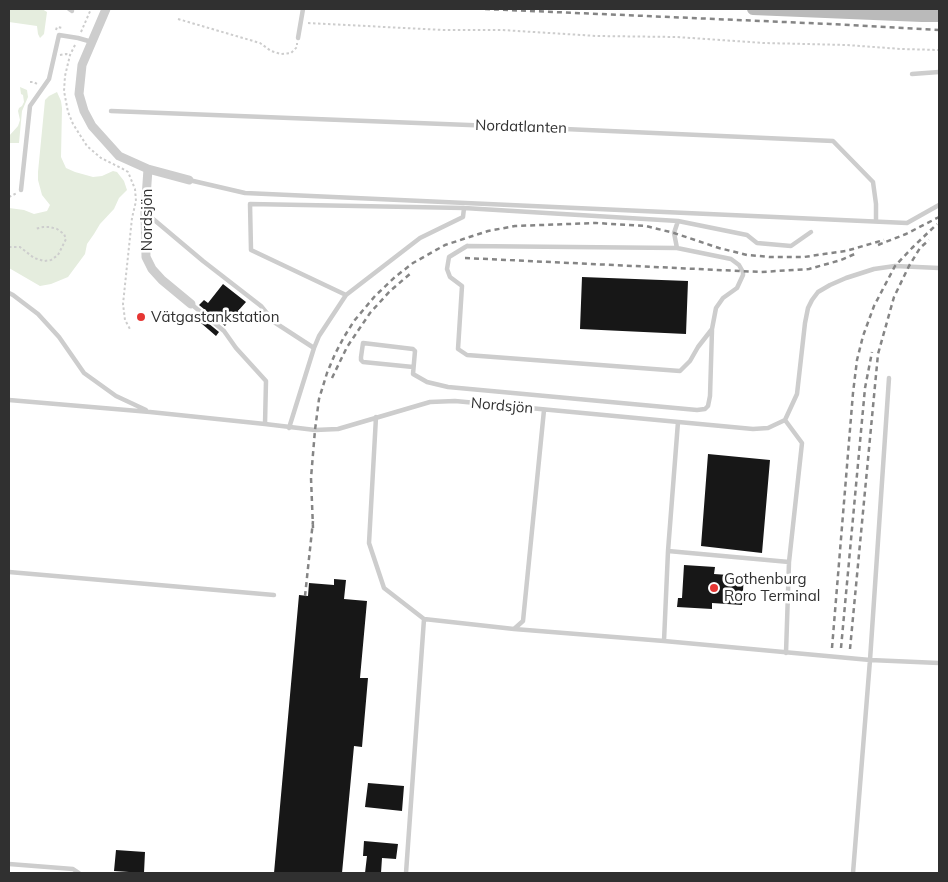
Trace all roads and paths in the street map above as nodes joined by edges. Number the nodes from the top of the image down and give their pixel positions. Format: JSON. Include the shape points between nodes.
{"nodes":[{"id":1,"x":91,"y":9,"type":"edge"},
{"id":2,"x":106,"y":9,"type":"edge"},
{"id":3,"x":303,"y":9,"type":"edge"},
{"id":4,"x":753,"y":9,"type":"edge"},
{"id":5,"x":939,"y":16,"type":"edge"},
{"id":6,"x":178,"y":19,"type":"dead end"},
{"id":7,"x":300,"y":24,"type":"junction"},
{"id":8,"x":78,"y":38,"type":"junction"},
{"id":9,"x":298,"y":38,"type":"joint"},
{"id":10,"x":92,"y":42,"type":"junction"},
{"id":11,"x":939,"y":50,"type":"edge"},
{"id":12,"x":939,"y":72,"type":"edge"},
{"id":13,"x":912,"y":74,"type":"dead end"},
{"id":14,"x":111,"y":111,"type":"dead end"},
{"id":15,"x":148,"y":169,"type":"junction"},
{"id":16,"x":189,"y":180,"type":"joint"},
{"id":17,"x":21,"y":190,"type":"dead end"},
{"id":18,"x":939,"y":205,"type":"edge"},
{"id":19,"x":464,"y":208,"type":"junction"},
{"id":20,"x":145,"y":212,"type":"junction"},
{"id":21,"x":678,"y":221,"type":"junction"},
{"id":22,"x":876,"y":222,"type":"junction"},
{"id":23,"x":35,"y":229,"type":"dead end"},
{"id":24,"x":810,"y":232,"type":"dead end"},
{"id":25,"x":9,"y":247,"type":"edge"},
{"id":26,"x":676,"y":248,"type":"junction"},
{"id":27,"x":939,"y":268,"type":"edge"},
{"id":28,"x":9,"y":293,"type":"edge"},
{"id":29,"x":346,"y":296,"type":"junction"},
{"id":30,"x":191,"y":304,"type":"joint"},
{"id":31,"x":130,"y":329,"type":"dead end"},
{"id":32,"x":712,"y":329,"type":"junction"},
{"id":33,"x":314,"y":348,"type":"junction"},
{"id":34,"x":413,"y":368,"type":"junction"},
{"id":35,"x":889,"y":378,"type":"dead end"},
{"id":36,"x":9,"y":400,"type":"edge"},
{"id":37,"x":544,"y":410,"type":"junction"},
{"id":38,"x":150,"y":412,"type":"junction"},
{"id":39,"x":376,"y":417,"type":"junction"},
{"id":40,"x":785,"y":420,"type":"junction"},
{"id":41,"x":678,"y":422,"type":"junction"},
{"id":42,"x":264,"y":424,"type":"junction"},
{"id":43,"x":289,"y":428,"type":"junction"},
{"id":44,"x":668,"y":551,"type":"junction"},
{"id":45,"x":789,"y":562,"type":"junction"},
{"id":46,"x":9,"y":572,"type":"edge"},
{"id":47,"x":274,"y":595,"type":"dead end"},
{"id":48,"x":424,"y":619,"type":"junction"},
{"id":49,"x":523,"y":621,"type":"junction"},
{"id":50,"x":514,"y":629,"type":"junction"},
{"id":51,"x":529,"y":630,"type":"junction"},
{"id":52,"x":664,"y":641,"type":"junction"},
{"id":53,"x":786,"y":653,"type":"junction"},
{"id":54,"x":870,"y":660,"type":"junction"},
{"id":55,"x":939,"y":663,"type":"edge"},
{"id":56,"x":9,"y":864,"type":"edge"},
{"id":57,"x":79,"y":873,"type":"edge"},
{"id":58,"x":406,"y":873,"type":"edge"},
{"id":59,"x":853,"y":873,"type":"edge"}],
"edges":[{"from":1,"to":8,"type":"path"},
{"from":2,"to":10,"type":"street"},
{"from":3,"to":7,"type":"lane"},
{"from":4,"to":5,"type":"street"},
{"from":6,"to":9,"type":"path","via":[[260,43],[281,54],[291,53],[297,47]]},
{"from":7,"to":9,"type":"lane"},
{"from":7,"to":11,"type":"path"},
{"from":8,"to":10,"type":"lane"},
{"from":8,"to":17,"type":"lane","via":[[59,35],[49,80],[30,106]]},
{"from":8,"to":31,"type":"path","via":[[65,76],[68,112],[87,146],[101,158],[128,172],[136,195],[123,304]]},
{"from":10,"to":15,"type":"street","via":[[82,65],[79,94],[84,111],[92,126],[119,156]]},
{"from":12,"to":13,"type":"lane"},
{"from":14,"to":22,"type":"lane","name":"Nordatlanten","via":[[833,141],[873,182]]},
{"from":15,"to":16,"type":"street"},
{"from":15,"to":20,"type":"street","name":"Nordsjön"},
{"from":16,"to":22,"type":"lane","via":[[245,193]]},
{"from":18,"to":22,"type":"lane","via":[[907,223]]},
{"from":19,"to":21,"type":"lane"},
{"from":19,"to":29,"type":"lane","via":[[464,217],[420,238]]},
{"from":19,"to":29,"type":"lane","via":[[250,204],[251,250]]},
{"from":20,"to":30,"type":"street","name":"Nordsjön","via":[[146,256],[152,269]]},
{"from":20,"to":33,"type":"lane","via":[[261,306],[274,322]]},
{"from":21,"to":24,"type":"lane","via":[[747,235],[758,243],[791,246]]},
{"from":21,"to":26,"type":"lane","via":[[674,233]]},
{"from":23,"to":25,"type":"path","via":[[56,228],[64,234],[66,239],[58,255],[44,261],[20,247]]},
{"from":26,"to":32,"type":"lane","via":[[731,260],[743,272],[737,288],[716,308]]},
{"from":26,"to":32,"type":"lane","via":[[467,246],[449,257],[450,277],[462,286],[458,349],[467,355],[680,371]]},
{"from":27,"to":40,"type":"lane","via":[[895,266],[874,269],[818,292],[808,308],[797,394]]},
{"from":28,"to":38,"type":"lane","via":[[38,314],[60,337],[84,373],[116,396]]},
{"from":29,"to":33,"type":"lane"},
{"from":30,"to":42,"type":"lane","name":"Nordsjön","via":[[224,330],[266,381]]},
{"from":32,"to":34,"type":"lane","via":[[710,396],[705,409],[448,387],[427,382],[413,374]]},
{"from":33,"to":43,"type":"lane"},
{"from":34,"to":34,"type":"lane","via":[[363,362],[362,343],[416,350]]},
{"from":35,"to":54,"type":"lane"},
{"from":36,"to":38,"type":"lane"},
{"from":37,"to":39,"type":"lane","name":"Nordsjön","via":[[455,401],[430,402]]},
{"from":37,"to":41,"type":"lane","name":"Nordsjön"},
{"from":37,"to":49,"type":"lane"},
{"from":38,"to":42,"type":"lane"},
{"from":39,"to":43,"type":"lane","name":"Nordsjön","via":[[338,429]]},
{"from":39,"to":48,"type":"lane","via":[[368,543],[384,588]]},
{"from":40,"to":41,"type":"lane","name":"Nordsjön","via":[[768,428],[753,429]]},
{"from":40,"to":45,"type":"lane","via":[[802,443]]},
{"from":41,"to":44,"type":"lane"},
{"from":42,"to":43,"type":"lane","name":"Nordsjön"},
{"from":44,"to":45,"type":"lane"},
{"from":44,"to":52,"type":"lane"},
{"from":45,"to":53,"type":"lane"},
{"from":46,"to":47,"type":"lane"},
{"from":48,"to":50,"type":"lane"},
{"from":48,"to":58,"type":"lane"},
{"from":49,"to":50,"type":"lane"},
{"from":49,"to":51,"type":"lane"},
{"from":50,"to":51,"type":"lane"},
{"from":51,"to":52,"type":"lane"},
{"from":52,"to":53,"type":"lane"},
{"from":53,"to":54,"type":"lane"},
{"from":54,"to":55,"type":"lane"},
{"from":54,"to":59,"type":"lane"},
{"from":56,"to":57,"type":"lane","via":[[73,869]]}]}
